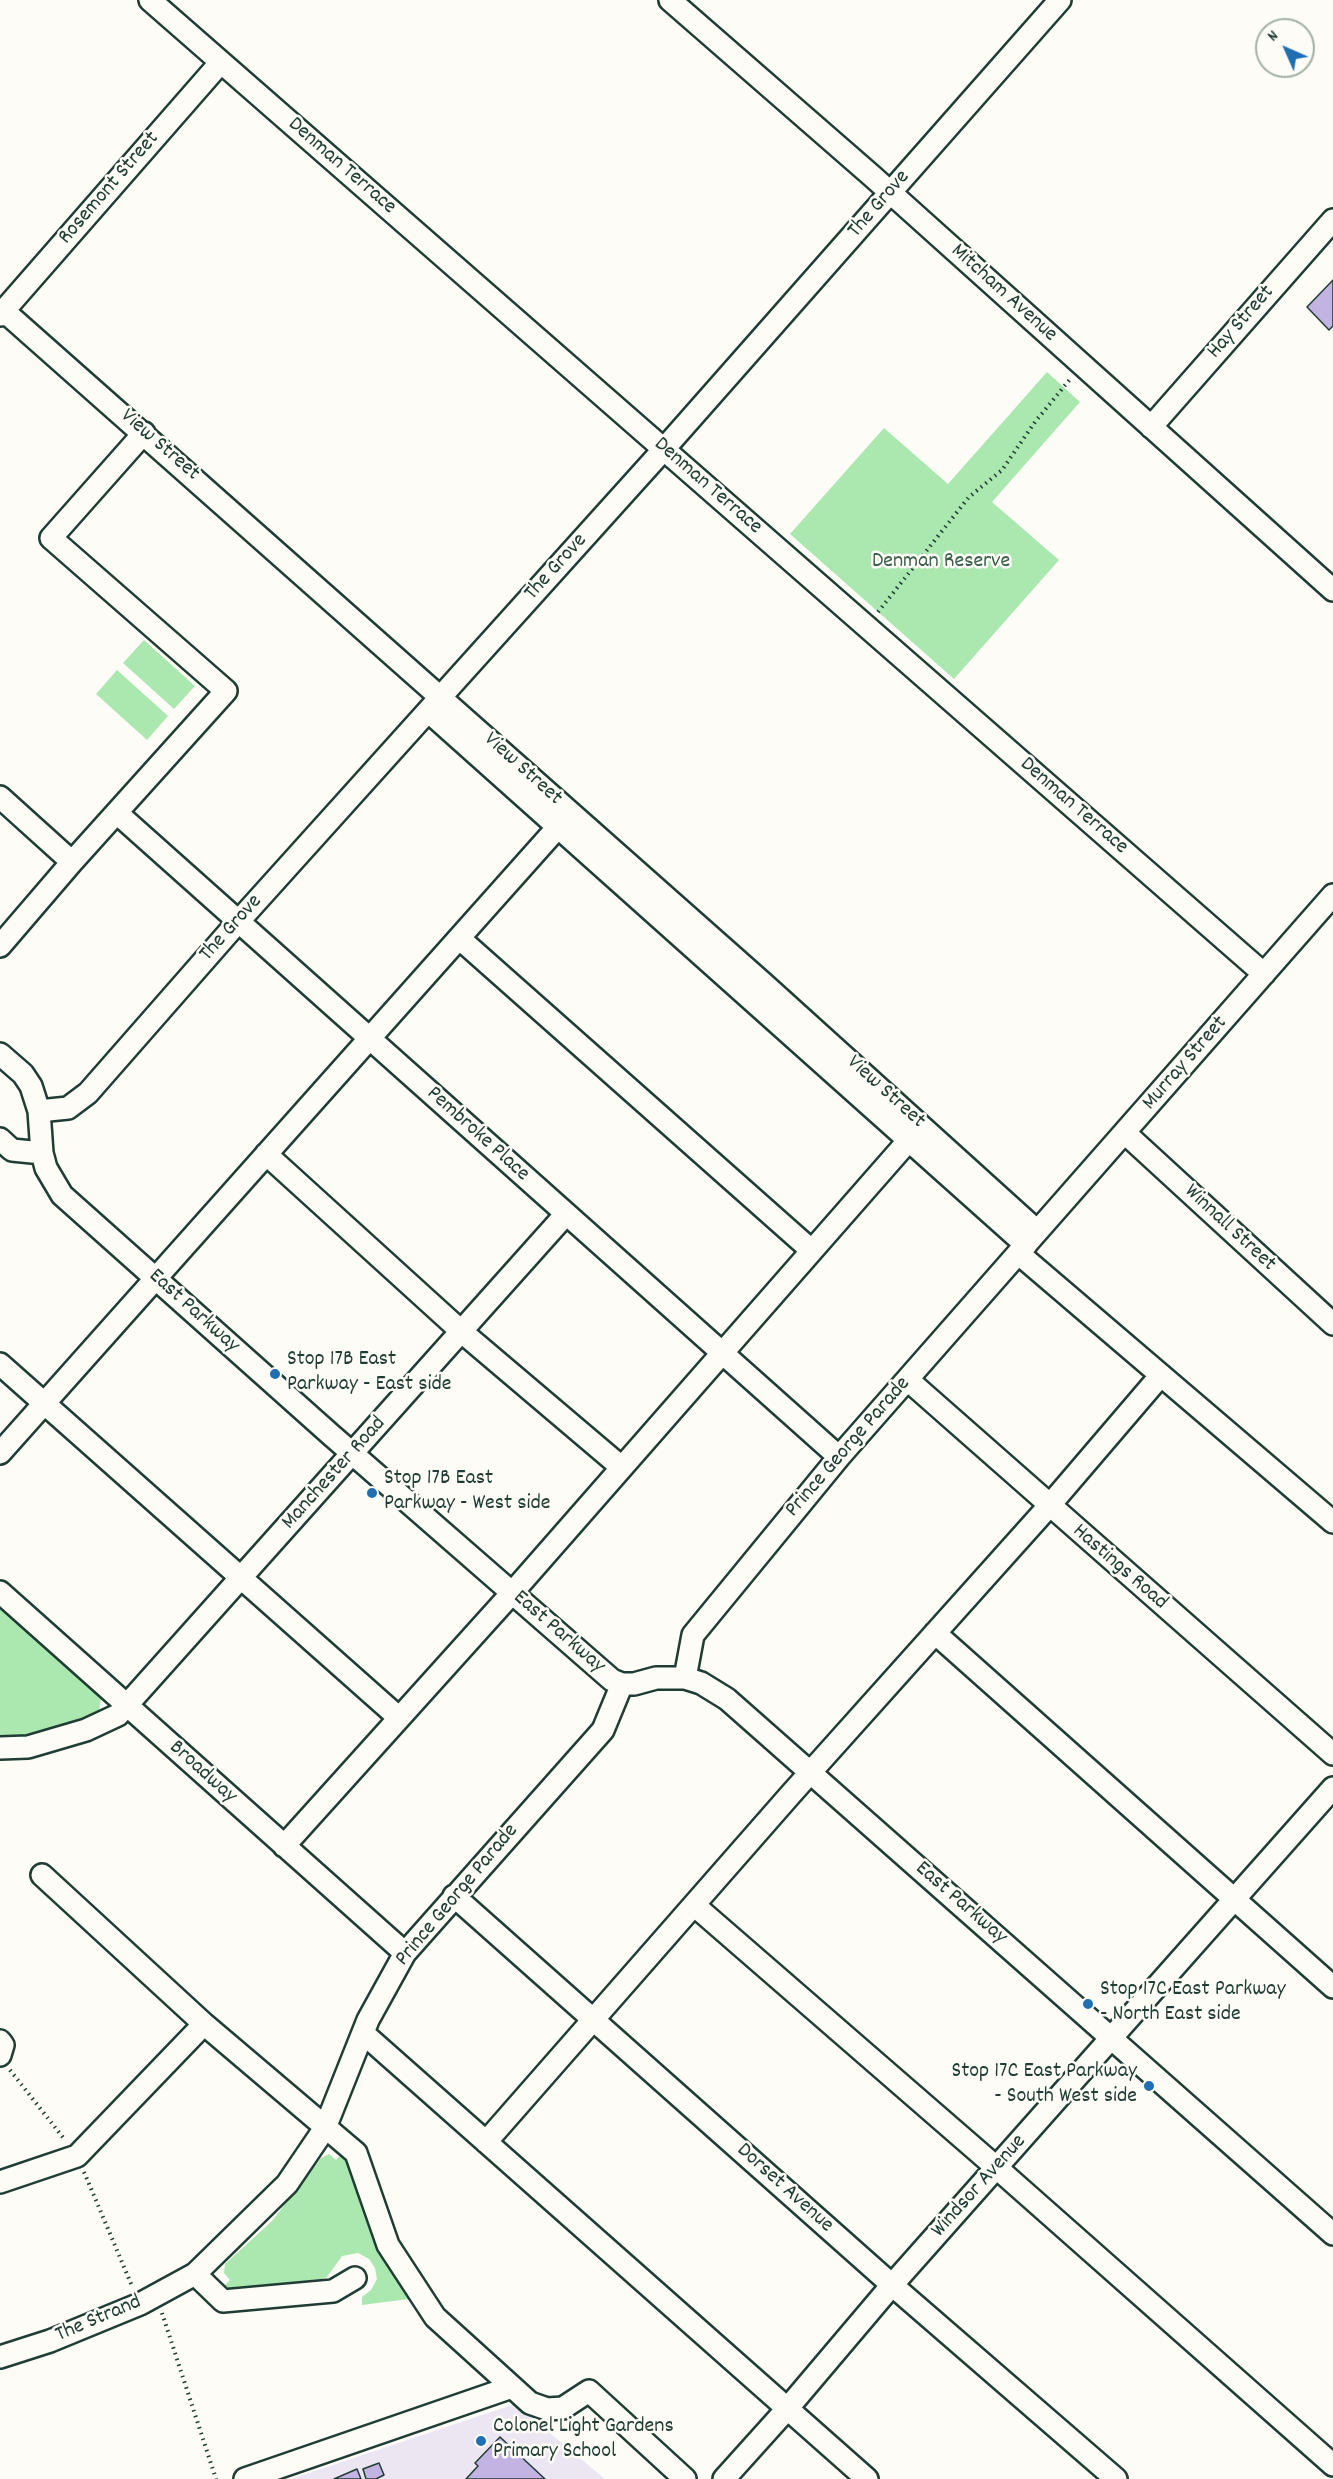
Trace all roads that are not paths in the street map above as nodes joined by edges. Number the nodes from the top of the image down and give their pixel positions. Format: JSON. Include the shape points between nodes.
{"nodes":[{"id":1,"x":150,"y":0,"type":"edge"},
{"id":2,"x":670,"y":0,"type":"edge"},
{"id":3,"x":1059,"y":0,"type":"edge"},
{"id":4,"x":221,"y":62,"type":"junction"},
{"id":5,"x":890,"y":193,"type":"junction"},
{"id":6,"x":1333,"y":220,"type":"edge"},
{"id":7,"x":2,"y":313,"type":"edge"},
{"id":8,"x":1151,"y":427,"type":"junction"},
{"id":9,"x":144,"y":433,"type":"junction"},
{"id":10,"x":664,"y":449,"type":"junction"},
{"id":11,"x":1333,"y":590,"type":"edge"},
{"id":12,"x":434,"y":704,"type":"junction"},
{"id":13,"x":0,"y":797,"type":"edge"},
{"id":14,"x":117,"y":813,"type":"junction"},
{"id":15,"x":558,"y":827,"type":"junction"},
{"id":16,"x":72,"y":862,"type":"junction"},
{"id":17,"x":1333,"y":895,"type":"edge"},
{"id":18,"x":237,"y":922,"type":"junction"},
{"id":19,"x":459,"y":938,"type":"junction"},
{"id":20,"x":0,"y":946,"type":"edge"},
{"id":21,"x":1264,"y":974,"type":"junction"},
{"id":22,"x":370,"y":1040,"type":"junction"},
{"id":23,"x":0,"y":1054,"type":"edge"},
{"id":24,"x":39,"y":1111,"type":"junction"},
{"id":25,"x":1125,"y":1133,"type":"junction"},
{"id":26,"x":0,"y":1139,"type":"edge"},
{"id":27,"x":909,"y":1140,"type":"junction"},
{"id":28,"x":42,"y":1153,"type":"junction"},
{"id":29,"x":266,"y":1154,"type":"junction"},
{"id":30,"x":566,"y":1214,"type":"junction"},
{"id":31,"x":1027,"y":1243,"type":"junction"},
{"id":32,"x":811,"y":1250,"type":"junction"},
{"id":33,"x":156,"y":1279,"type":"junction"},
{"id":34,"x":1330,"y":1315,"type":"edge"},
{"id":35,"x":462,"y":1332,"type":"junction"},
{"id":36,"x":721,"y":1352,"type":"junction"},
{"id":37,"x":0,"y":1364,"type":"edge"},
{"id":38,"x":1161,"y":1375,"type":"junction"},
{"id":39,"x":908,"y":1380,"type":"junction"},
{"id":40,"x":44,"y":1404,"type":"junction"},
{"id":41,"x":0,"y":1453,"type":"edge"},
{"id":42,"x":354,"y":1454,"type":"junction"},
{"id":43,"x":839,"y":1457,"type":"junction"},
{"id":44,"x":620,"y":1466,"type":"junction"},
{"id":45,"x":1049,"y":1506,"type":"junction"},
{"id":46,"x":1333,"y":1522,"type":"edge"},
{"id":47,"x":243,"y":1577,"type":"junction"},
{"id":48,"x":0,"y":1592,"type":"edge"},
{"id":49,"x":512,"y":1593,"type":"junction"},
{"id":50,"x":935,"y":1633,"type":"junction"},
{"id":51,"x":685,"y":1678,"type":"junction"},
{"id":52,"x":621,"y":1684,"type":"junction"},
{"id":53,"x":126,"y":1706,"type":"junction"},
{"id":54,"x":398,"y":1717,"type":"junction"},
{"id":55,"x":0,"y":1748,"type":"edge"},
{"id":56,"x":1333,"y":1754,"type":"edge"},
{"id":57,"x":810,"y":1772,"type":"junction"},
{"id":58,"x":1333,"y":1788,"type":"edge"},
{"id":59,"x":284,"y":1846,"type":"junction"},
{"id":60,"x":42,"y":1875,"type":"dead end"},
{"id":61,"x":454,"y":1896,"type":"junction"},
{"id":62,"x":1234,"y":1901,"type":"junction"},
{"id":63,"x":694,"y":1905,"type":"junction"},
{"id":64,"x":405,"y":1953,"type":"junction"},
{"id":65,"x":1333,"y":1987,"type":"edge"},
{"id":66,"x":592,"y":2020,"type":"junction"},
{"id":67,"x":204,"y":2024,"type":"junction"},
{"id":68,"x":363,"y":2033,"type":"junction"},
{"id":69,"x":1112,"y":2038,"type":"junction"},
{"id":70,"x":0,"y":2041,"type":"edge"},
{"id":71,"x":0,"y":2055,"type":"edge"},
{"id":72,"x":325,"y":2128,"type":"junction"},
{"id":73,"x":486,"y":2142,"type":"junction"},
{"id":74,"x":997,"y":2168,"type":"junction"},
{"id":75,"x":0,"y":2182,"type":"edge"},
{"id":76,"x":1333,"y":2234,"type":"edge"},
{"id":77,"x":195,"y":2274,"type":"junction"},
{"id":78,"x":355,"y":2278,"type":"dead end"},
{"id":79,"x":892,"y":2285,"type":"junction"},
{"id":80,"x":0,"y":2357,"type":"edge"},
{"id":81,"x":512,"y":2387,"type":"junction"},
{"id":82,"x":787,"y":2409,"type":"junction"},
{"id":83,"x":1333,"y":2465,"type":"edge"},
{"id":84,"x":245,"y":2479,"type":"edge"},
{"id":85,"x":685,"y":2479,"type":"edge"},
{"id":86,"x":724,"y":2479,"type":"edge"},
{"id":87,"x":867,"y":2479,"type":"edge"},
{"id":88,"x":1116,"y":2479,"type":"edge"}],
"edges":[{"from":1,"to":4,"type":"street","name":"Denman Terrace"},
{"from":2,"to":5,"type":"street","name":"Mitcham Avenue"},
{"from":3,"to":5,"type":"street","name":"The Grove"},
{"from":4,"to":7,"type":"street","name":"Rosemont Street"},
{"from":4,"to":10,"type":"street","name":"Denman Terrace"},
{"from":5,"to":8,"type":"street","name":"Mitcham Avenue"},
{"from":5,"to":10,"type":"street","name":"The Grove"},
{"from":6,"to":8,"type":"street","name":"Hay Street"},
{"from":7,"to":9,"type":"street","name":"View Street"},
{"from":8,"to":11,"type":"street","name":"Mitcham Avenue"},
{"from":9,"to":12,"type":"street","name":"View Street"},
{"from":9,"to":14,"type":"street","via":[[51,538],[226,691]]},
{"from":10,"to":12,"type":"street","name":"The Grove"},
{"from":10,"to":21,"type":"street","name":"Denman Terrace"},
{"from":12,"to":15,"type":"street","name":"View Street"},
{"from":12,"to":18,"type":"street","name":"The Grove"},
{"from":12,"to":31,"type":"street","name":"View Street","via":[[756,976]]},
{"from":13,"to":16,"type":"street"},
{"from":14,"to":16,"type":"street"},
{"from":14,"to":18,"type":"street","name":"Pembroke Place"},
{"from":15,"to":19,"type":"street"},
{"from":15,"to":27,"type":"street","name":"View Street"},
{"from":16,"to":20,"type":"street"},
{"from":17,"to":21,"type":"street","name":"Murray Street"},
{"from":18,"to":22,"type":"street","name":"Pembroke Place"},
{"from":18,"to":24,"type":"street","name":"The Grove","via":[[88,1093],[68,1108]]},
{"from":19,"to":22,"type":"street"},
{"from":19,"to":32,"type":"street"},
{"from":21,"to":25,"type":"street","name":"Murray Street"},
{"from":22,"to":29,"type":"street"},
{"from":22,"to":30,"type":"street","name":"Pembroke Place"},
{"from":23,"to":24,"type":"street","name":"East Parkway","via":[[23,1074]]},
{"from":24,"to":28,"type":"street","name":"East Parkway"},
{"from":25,"to":31,"type":"street","name":"Murray Street"},
{"from":25,"to":34,"type":"street","name":"Winnall Street"},
{"from":26,"to":28,"type":"street","via":[[12,1150]]},
{"from":27,"to":31,"type":"street","name":"View Street"},
{"from":27,"to":32,"type":"street"},
{"from":28,"to":33,"type":"street","name":"East Parkway","via":[[62,1195]]},
{"from":29,"to":33,"type":"street"},
{"from":29,"to":35,"type":"street"},
{"from":30,"to":35,"type":"street","name":"Manchester Road"},
{"from":30,"to":36,"type":"street","name":"Pembroke Place"},
{"from":31,"to":38,"type":"street"},
{"from":31,"to":39,"type":"street","name":"Prince George Parade"},
{"from":32,"to":36,"type":"street"},
{"from":33,"to":40,"type":"street"},
{"from":33,"to":42,"type":"street","name":"East Parkway"},
{"from":35,"to":42,"type":"street","name":"Manchester Road"},
{"from":35,"to":44,"type":"street"},
{"from":36,"to":43,"type":"street","name":"Pembroke Place"},
{"from":36,"to":44,"type":"street"},
{"from":37,"to":40,"type":"street"},
{"from":38,"to":45,"type":"street"},
{"from":38,"to":46,"type":"street"},
{"from":39,"to":43,"type":"street","name":"Prince George Parade"},
{"from":39,"to":45,"type":"street","name":"Hastings Road"},
{"from":40,"to":41,"type":"street"},
{"from":40,"to":47,"type":"street"},
{"from":42,"to":47,"type":"street","name":"Manchester Road"},
{"from":42,"to":49,"type":"street","name":"East Parkway"},
{"from":43,"to":51,"type":"street","name":"Prince George Parade","via":[[693,1635]]},
{"from":44,"to":49,"type":"street"},
{"from":45,"to":50,"type":"street"},
{"from":45,"to":56,"type":"street","name":"Hastings Road"},
{"from":47,"to":53,"type":"street","name":"Manchester Road"},
{"from":47,"to":54,"type":"street"},
{"from":48,"to":53,"type":"street","name":"Broadway"},
{"from":49,"to":52,"type":"street","name":"East Parkway","via":[[600,1671]]},
{"from":49,"to":54,"type":"street"},
{"from":50,"to":57,"type":"street"},
{"from":50,"to":62,"type":"street"},
{"from":51,"to":52,"type":"street","name":"East Parkway"},
{"from":51,"to":57,"type":"street","name":"East Parkway","via":[[727,1699]]},
{"from":52,"to":61,"type":"street","name":"Prince George Parade","via":[[603,1730]]},
{"from":53,"to":55,"type":"street","name":"Manchester Road","via":[[107,1722],[86,1730],[28,1748]]},
{"from":53,"to":59,"type":"street","name":"Broadway"},
{"from":54,"to":59,"type":"street"},
{"from":57,"to":63,"type":"street"},
{"from":57,"to":69,"type":"street","name":"East Parkway"},
{"from":58,"to":62,"type":"street","name":"Windsor Avenue"},
{"from":59,"to":64,"type":"street","name":"Broadway"},
{"from":60,"to":67,"type":"street"},
{"from":61,"to":64,"type":"street","name":"Prince George Parade"},
{"from":61,"to":66,"type":"street","name":"Dorset Avenue"},
{"from":62,"to":65,"type":"street"},
{"from":62,"to":69,"type":"street","name":"Windsor Avenue"},
{"from":63,"to":66,"type":"street"},
{"from":63,"to":74,"type":"street"},
{"from":64,"to":68,"type":"street","name":"Prince George Parade"},
{"from":66,"to":73,"type":"street"},
{"from":66,"to":79,"type":"street","name":"Dorset Avenue"},
{"from":67,"to":72,"type":"street"},
{"from":67,"to":75,"type":"street","via":[[77,2156]]},
{"from":68,"to":72,"type":"street","name":"Prince George Parade"},
{"from":68,"to":73,"type":"street"},
{"from":69,"to":74,"type":"street","name":"Windsor Avenue"},
{"from":69,"to":76,"type":"street","name":"East Parkway"},
{"from":70,"to":71,"type":"street"},
{"from":72,"to":77,"type":"street","name":"The Strand","via":[[287,2184]]},
{"from":72,"to":81,"type":"street","via":[[356,2153],[387,2246],[435,2317]]},
{"from":73,"to":82,"type":"street"},
{"from":74,"to":79,"type":"street","name":"Windsor Avenue"},
{"from":74,"to":83,"type":"street"},
{"from":77,"to":78,"type":"street","via":[[223,2301],[333,2291]]},
{"from":77,"to":80,"type":"street","name":"The Strand","via":[[50,2341]]},
{"from":79,"to":82,"type":"street","name":"Windsor Avenue"},
{"from":79,"to":88,"type":"street","name":"Dorset Avenue"},
{"from":81,"to":84,"type":"street"},
{"from":81,"to":85,"type":"street","via":[[530,2403],[547,2409],[563,2408],[589,2391]]},
{"from":82,"to":86,"type":"street","name":"Windsor Avenue"},
{"from":82,"to":87,"type":"street"}]}
